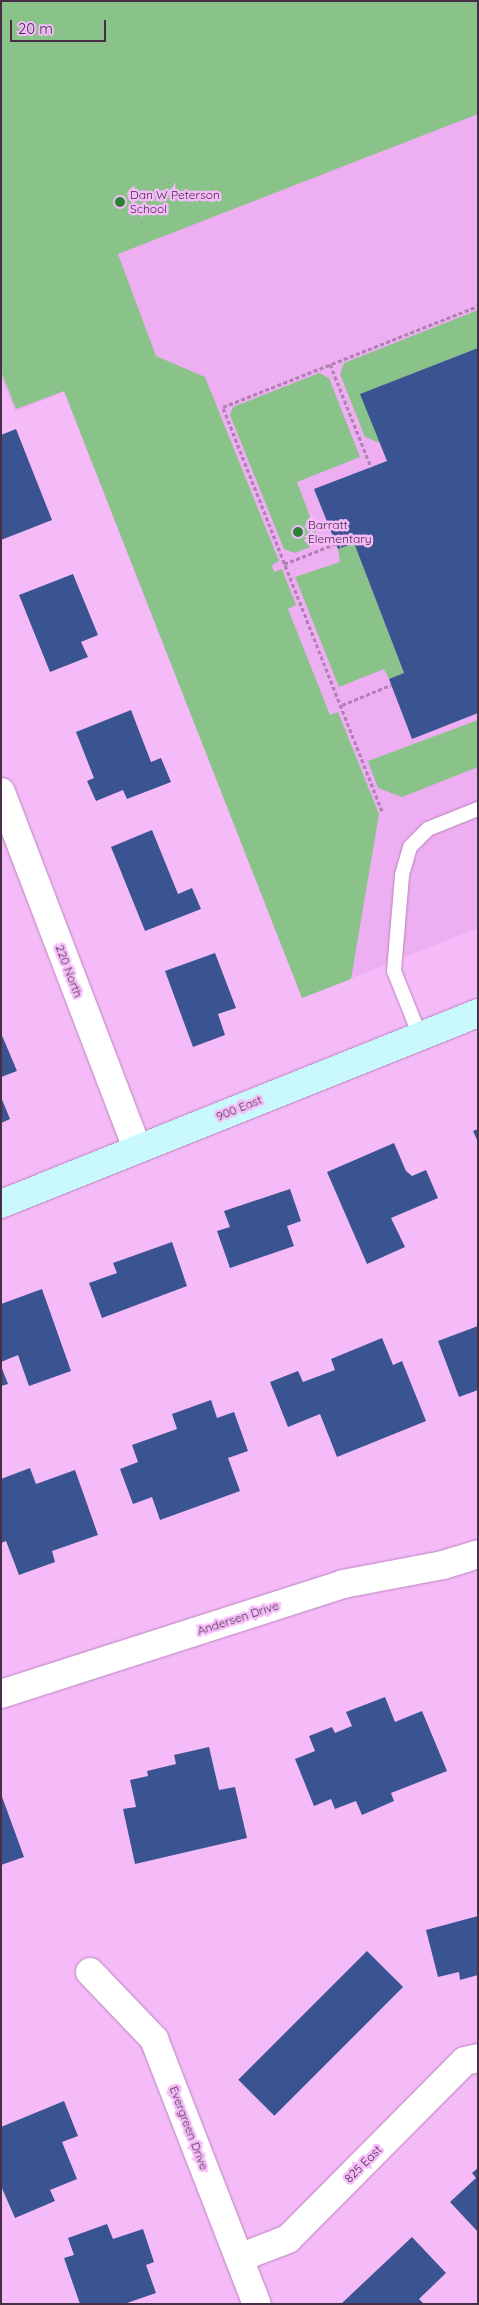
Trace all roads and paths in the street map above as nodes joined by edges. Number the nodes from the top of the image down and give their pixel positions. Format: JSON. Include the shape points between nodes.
{"nodes":[{"id":1,"x":478,"y":306,"type":"edge"},
{"id":2,"x":330,"y":364,"type":"junction"},
{"id":3,"x":371,"y":467,"type":"dead end"},
{"id":4,"x":335,"y":544,"type":"dead end"},
{"id":5,"x":284,"y":564,"type":"junction"},
{"id":6,"x":391,"y":685,"type":"dead end"},
{"id":7,"x":342,"y":705,"type":"junction"},
{"id":8,"x":1,"y":792,"type":"edge"},
{"id":9,"x":478,"y":809,"type":"edge"},
{"id":10,"x":382,"y":811,"type":"dead end"},
{"id":11,"x":478,"y":1013,"type":"edge"},
{"id":12,"x":420,"y":1036,"type":"junction"},
{"id":13,"x":137,"y":1149,"type":"junction"},
{"id":14,"x":1,"y":1204,"type":"edge"},
{"id":15,"x":476,"y":1560,"type":"edge"},
{"id":16,"x":1,"y":1694,"type":"edge"},
{"id":17,"x":90,"y":1972,"type":"dead end"},
{"id":18,"x":478,"y":2058,"type":"edge"},
{"id":19,"x":239,"y":2258,"type":"junction"},
{"id":20,"x":257,"y":2304,"type":"edge"}],
"edges":[{"from":1,"to":2,"type":"path"},
{"from":2,"to":3,"type":"path"},
{"from":2,"to":5,"type":"path","via":[[223,407]]},
{"from":4,"to":5,"type":"path"},
{"from":5,"to":7,"type":"path"},
{"from":6,"to":7,"type":"path"},
{"from":7,"to":10,"type":"path"},
{"from":8,"to":13,"type":"street","name":"220 North"},
{"from":9,"to":12,"type":"lane","via":[[428,829],[410,847],[402,875],[394,971]]},
{"from":11,"to":12,"type":"street","name":"900 East"},
{"from":12,"to":13,"type":"street","name":"900 East"},
{"from":13,"to":14,"type":"street","name":"900 East"},
{"from":15,"to":16,"type":"street","name":"Andersen Drive","via":[[343,1584]]},
{"from":17,"to":19,"type":"street","name":"Evergreen Drive","via":[[154,2039]]},
{"from":18,"to":19,"type":"street","name":"825 East","via":[[465,2061],[288,2239]]},
{"from":19,"to":20,"type":"street","name":"Evergreen Drive"}]}
